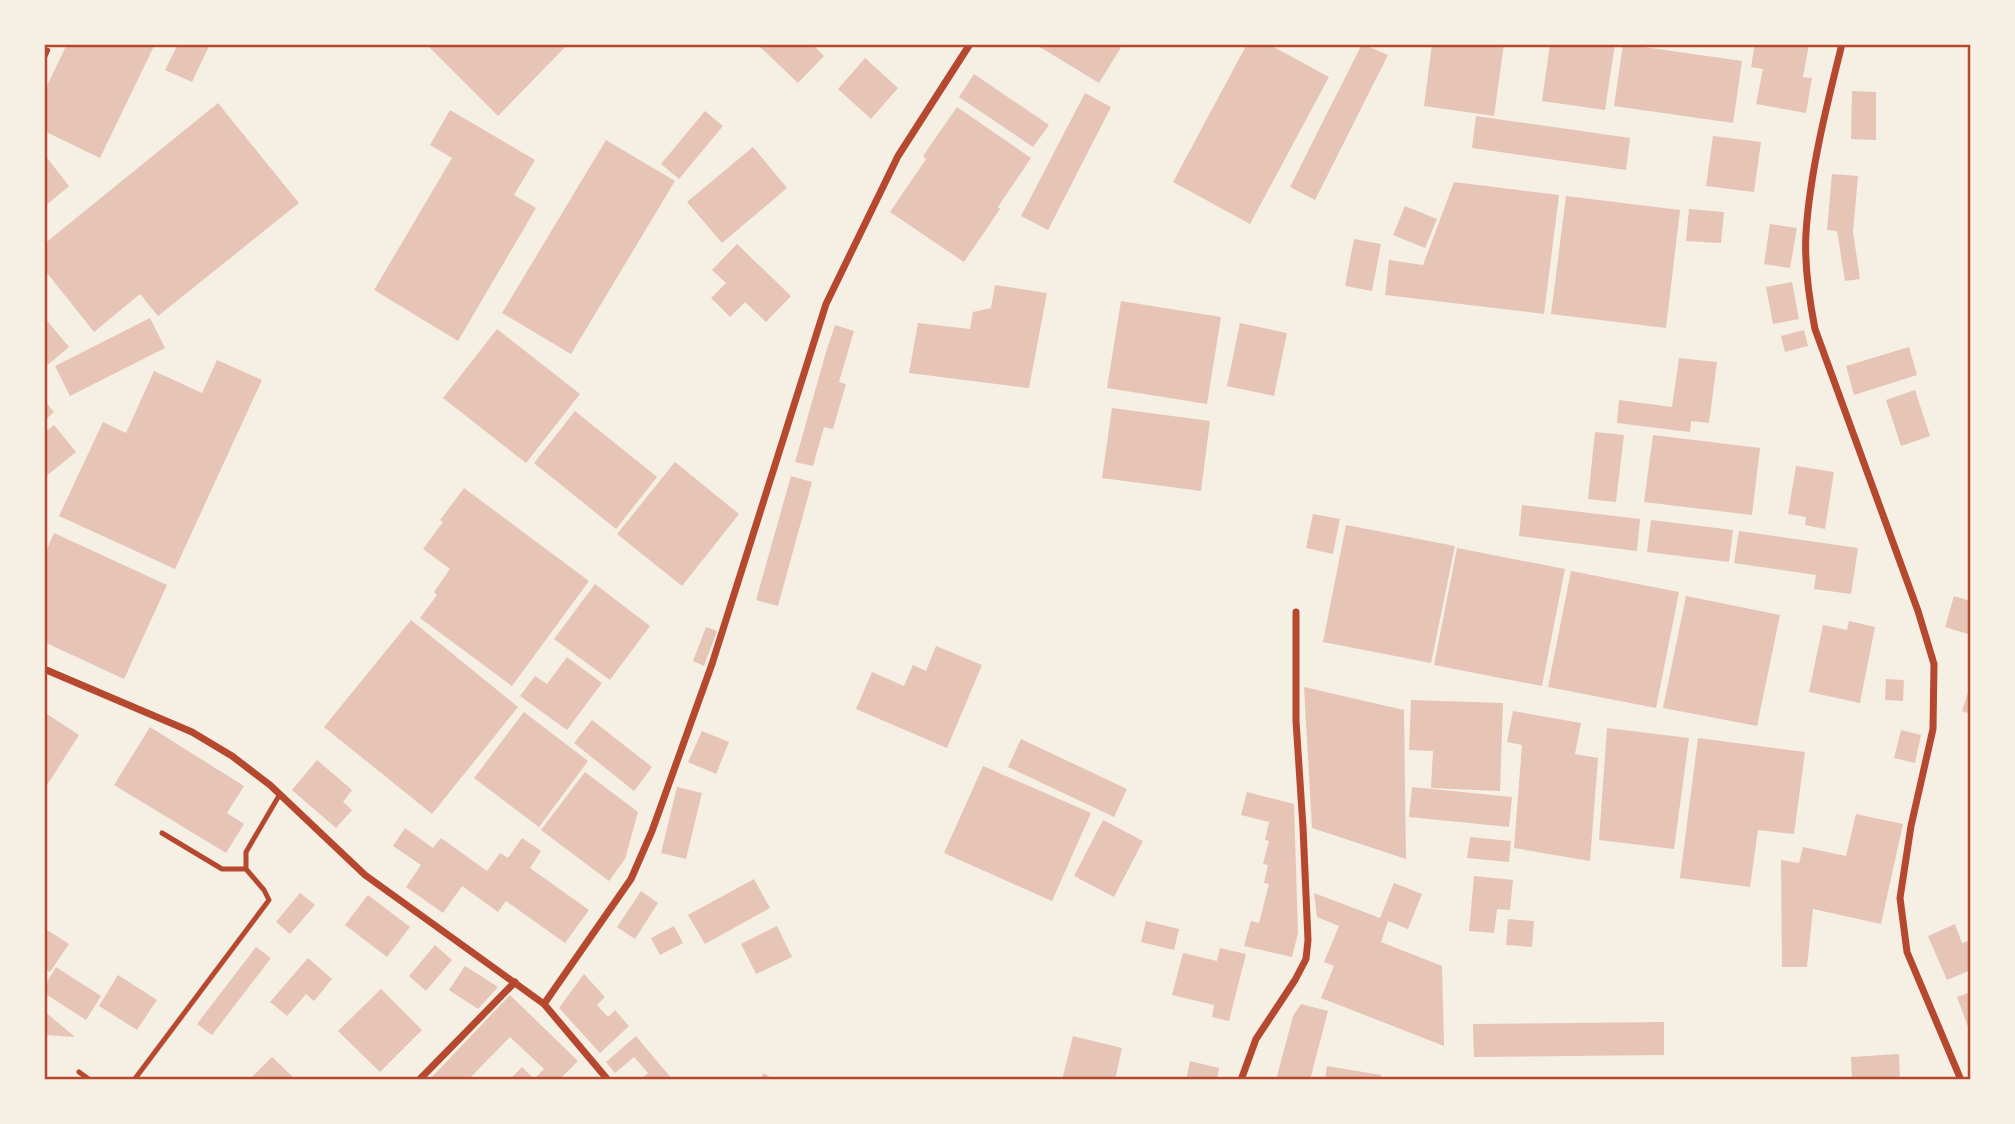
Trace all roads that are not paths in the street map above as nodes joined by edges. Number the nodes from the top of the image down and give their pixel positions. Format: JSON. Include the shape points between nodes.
{"nodes":[{"id":1,"x":970,"y":44,"type":"edge"},
{"id":2,"x":1842,"y":44,"type":"edge"},
{"id":3,"x":1296,"y":612,"type":"dead end"},
{"id":4,"x":44,"y":668,"type":"edge"},
{"id":5,"x":280,"y":794,"type":"junction"},
{"id":6,"x":162,"y":833,"type":"dead end"},
{"id":7,"x":246,"y":869,"type":"junction"},
{"id":8,"x":515,"y":982,"type":"junction"},
{"id":9,"x":544,"y":1004,"type":"junction"},
{"id":10,"x":79,"y":1072,"type":"dead end"},
{"id":11,"x":90,"y":1080,"type":"edge"},
{"id":12,"x":134,"y":1080,"type":"edge"},
{"id":13,"x":419,"y":1080,"type":"edge"},
{"id":14,"x":608,"y":1080,"type":"edge"},
{"id":15,"x":1241,"y":1080,"type":"edge"},
{"id":16,"x":1961,"y":1080,"type":"edge"}],
"edges":[{"from":1,"to":9,"type":"street","via":[[898,156],[826,304],[724,627],[631,879]]},
{"from":2,"to":16,"type":"street","via":[[1813,181],[1806,234],[1807,285],[1815,330],[1934,664],[1933,729],[1900,898],[1907,952]]},
{"from":3,"to":15,"type":"street","via":[[1306,959],[1256,1039]]},
{"from":4,"to":5,"type":"street","via":[[192,732]]},
{"from":5,"to":7,"type":"lane","via":[[246,852]]},
{"from":5,"to":8,"type":"street","via":[[365,875]]},
{"from":6,"to":7,"type":"lane","via":[[222,869]]},
{"from":7,"to":12,"type":"lane","via":[[269,900]]},
{"from":8,"to":9,"type":"street"},
{"from":8,"to":13,"type":"street"},
{"from":9,"to":14,"type":"street"},
{"from":10,"to":11,"type":"lane"}]}
